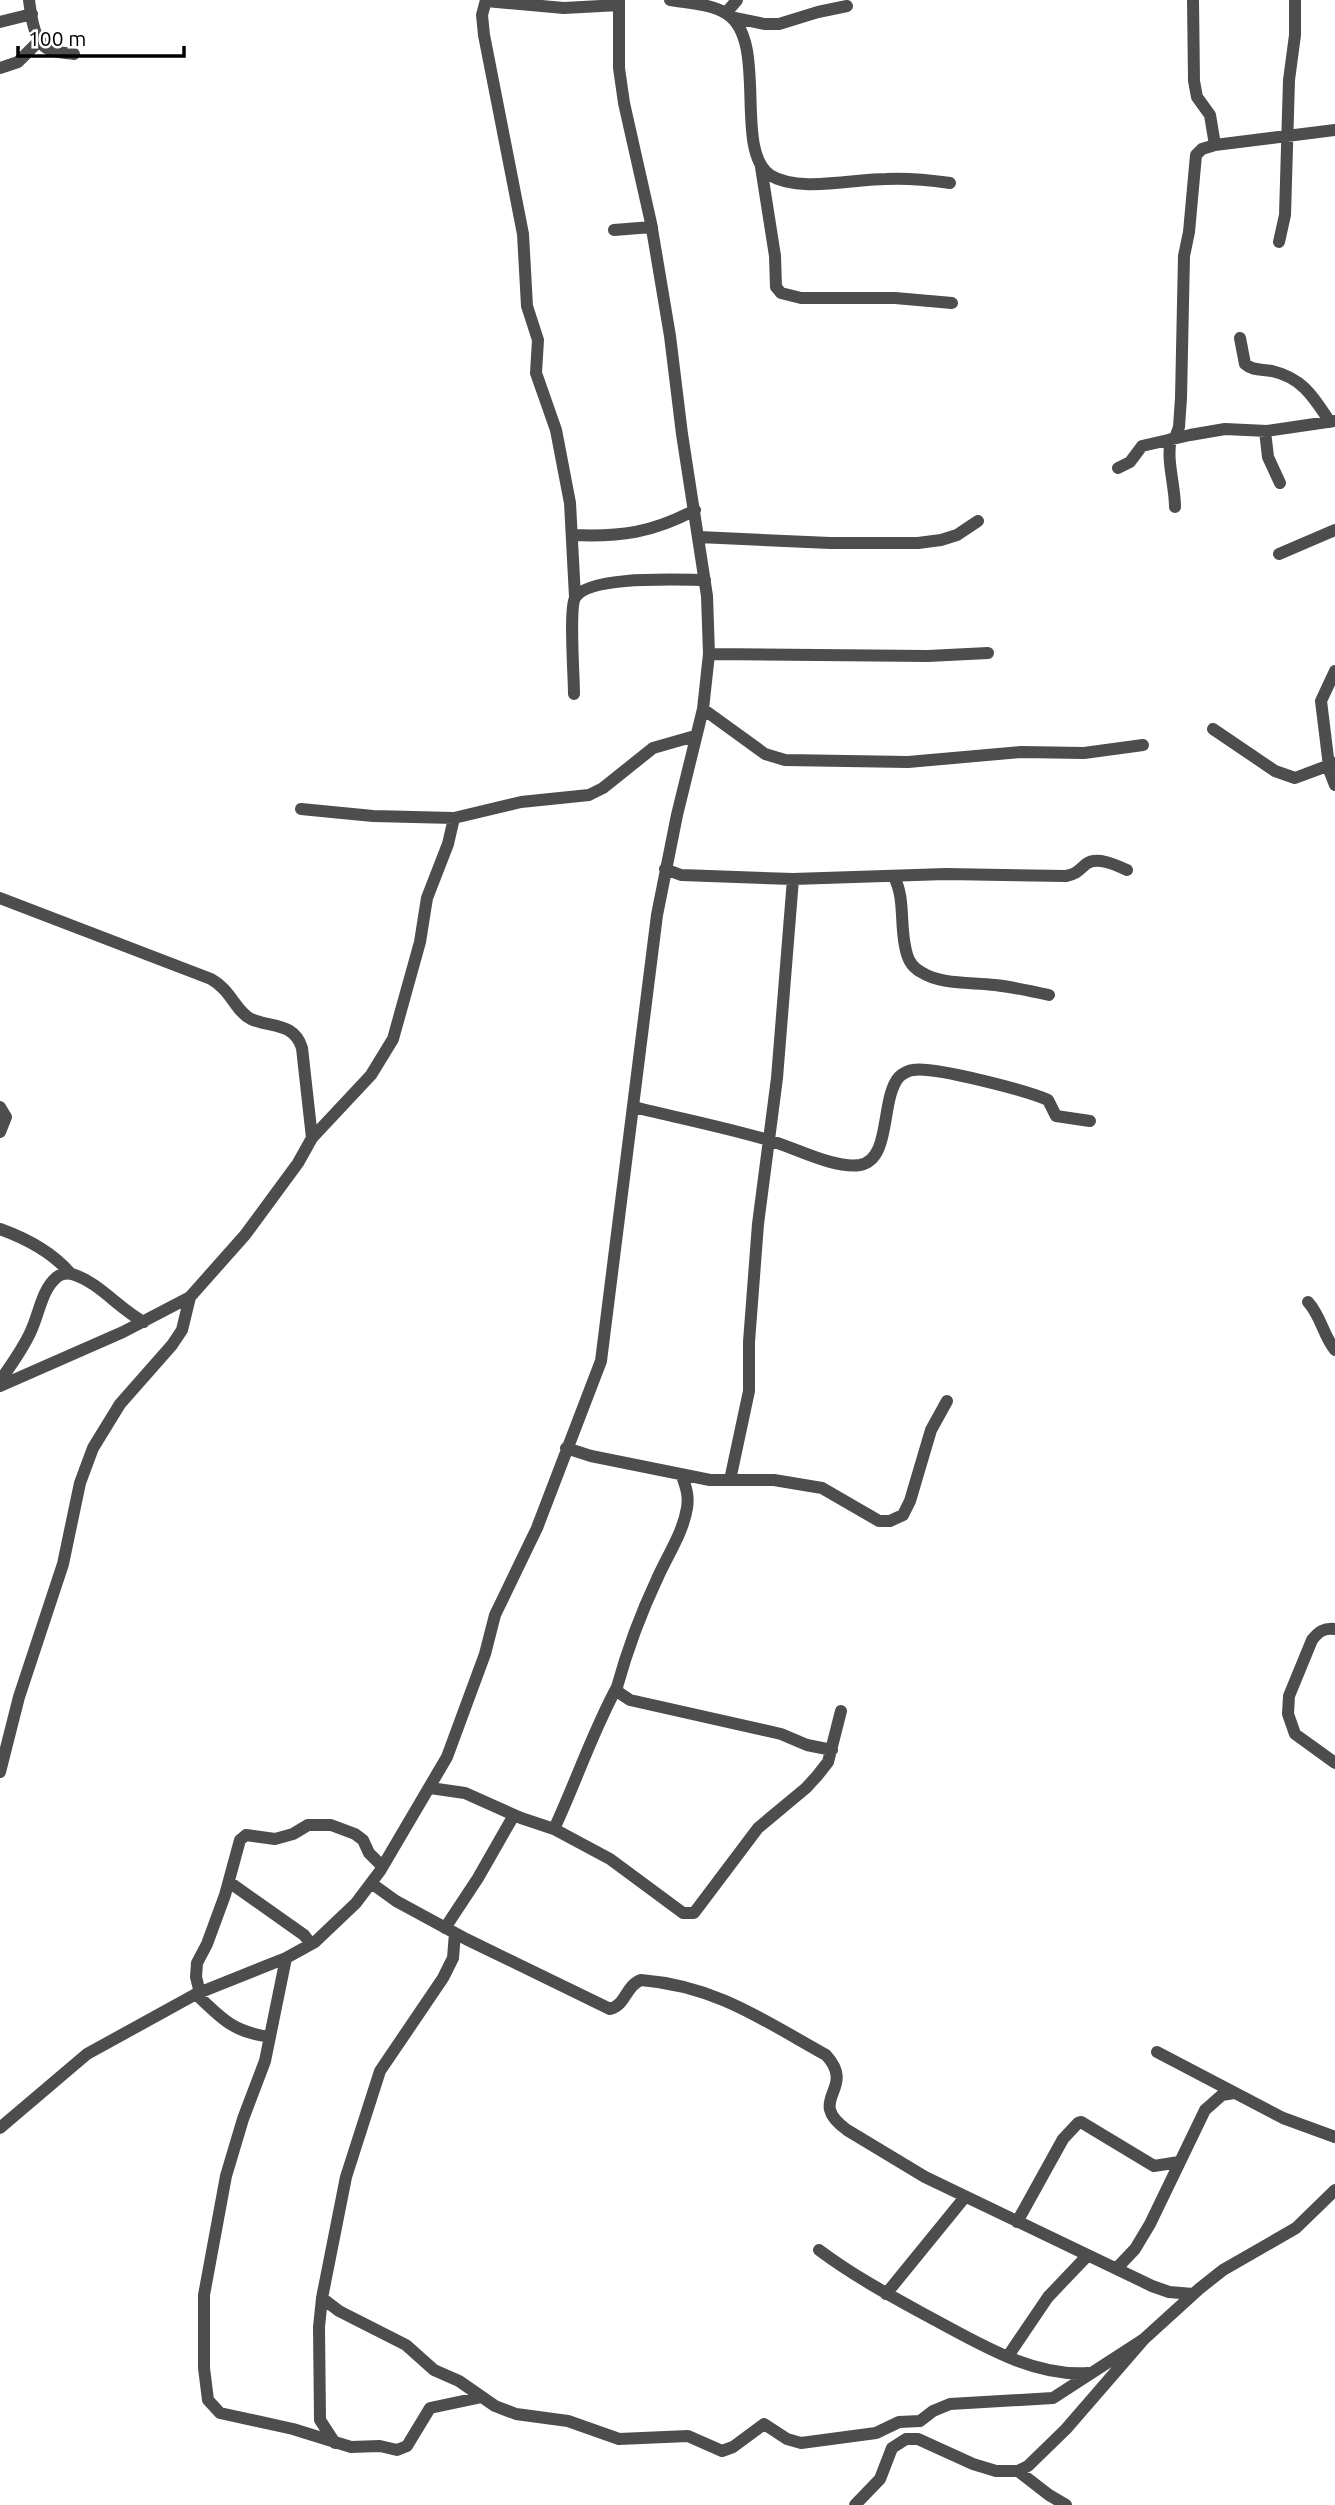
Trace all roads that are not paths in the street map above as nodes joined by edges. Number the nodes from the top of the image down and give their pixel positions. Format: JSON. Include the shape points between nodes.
{"nodes":[{"id":1,"x":29,"y":0,"type":"edge"},
{"id":2,"x":670,"y":0,"type":"edge"},
{"id":3,"x":737,"y":0,"type":"edge"},
{"id":4,"x":1194,"y":0,"type":"edge"},
{"id":5,"x":1295,"y":0,"type":"edge"},
{"id":6,"x":486,"y":1,"type":"edge"},
{"id":7,"x":619,"y":2,"type":"edge"},
{"id":8,"x":847,"y":6,"type":"dead end"},
{"id":9,"x":32,"y":14,"type":"junction"},
{"id":10,"x":728,"y":15,"type":"junction"},
{"id":11,"x":0,"y":22,"type":"edge"},
{"id":12,"x":40,"y":40,"type":"junction"},
{"id":13,"x":74,"y":54,"type":"dead end"},
{"id":14,"x":0,"y":68,"type":"edge"},
{"id":15,"x":1335,"y":130,"type":"edge"},
{"id":16,"x":1287,"y":136,"type":"junction"},
{"id":17,"x":1215,"y":145,"type":"junction"},
{"id":18,"x":761,"y":167,"type":"junction"},
{"id":19,"x":950,"y":183,"type":"dead end"},
{"id":20,"x":652,"y":227,"type":"junction"},
{"id":21,"x":614,"y":230,"type":"dead end"},
{"id":22,"x":1279,"y":242,"type":"dead end"},
{"id":23,"x":952,"y":303,"type":"dead end"},
{"id":24,"x":1240,"y":338,"type":"dead end"},
{"id":25,"x":1333,"y":422,"type":"edge"},
{"id":26,"x":1265,"y":431,"type":"junction"},
{"id":27,"x":1173,"y":439,"type":"junction"},
{"id":28,"x":1118,"y":468,"type":"dead end"},
{"id":29,"x":1280,"y":483,"type":"dead end"},
{"id":30,"x":1175,"y":507,"type":"dead end"},
{"id":31,"x":695,"y":510,"type":"junction"},
{"id":32,"x":978,"y":522,"type":"dead end"},
{"id":33,"x":1335,"y":530,"type":"edge"},
{"id":34,"x":573,"y":535,"type":"junction"},
{"id":35,"x":699,"y":537,"type":"junction"},
{"id":36,"x":1279,"y":554,"type":"dead end"},
{"id":37,"x":705,"y":580,"type":"junction"},
{"id":38,"x":575,"y":597,"type":"junction"},
{"id":39,"x":988,"y":653,"type":"dead end"},
{"id":40,"x":709,"y":654,"type":"junction"},
{"id":41,"x":1335,"y":671,"type":"edge"},
{"id":42,"x":574,"y":694,"type":"dead end"},
{"id":43,"x":704,"y":709,"type":"junction"},
{"id":44,"x":1213,"y":729,"type":"dead end"},
{"id":45,"x":695,"y":736,"type":"junction"},
{"id":46,"x":1143,"y":745,"type":"dead end"},
{"id":47,"x":1331,"y":765,"type":"edge"},
{"id":48,"x":1335,"y":785,"type":"edge"},
{"id":49,"x":301,"y":809,"type":"dead end"},
{"id":50,"x":454,"y":818,"type":"junction"},
{"id":51,"x":665,"y":869,"type":"junction"},
{"id":52,"x":1127,"y":870,"type":"dead end"},
{"id":53,"x":894,"y":877,"type":"junction"},
{"id":54,"x":793,"y":879,"type":"junction"},
{"id":55,"x":0,"y":898,"type":"edge"},
{"id":56,"x":1049,"y":995,"type":"dead end"},
{"id":57,"x":0,"y":1107,"type":"edge"},
{"id":58,"x":634,"y":1107,"type":"junction"},
{"id":59,"x":1090,"y":1121,"type":"dead end"},
{"id":60,"x":0,"y":1132,"type":"edge"},
{"id":61,"x":312,"y":1139,"type":"junction"},
{"id":62,"x":768,"y":1140,"type":"junction"},
{"id":63,"x":0,"y":1229,"type":"edge"},
{"id":64,"x":70,"y":1273,"type":"junction"},
{"id":65,"x":190,"y":1297,"type":"junction"},
{"id":66,"x":1308,"y":1301,"type":"dead end"},
{"id":67,"x":144,"y":1322,"type":"junction"},
{"id":68,"x":1335,"y":1350,"type":"edge"},
{"id":69,"x":0,"y":1383,"type":"edge"},
{"id":70,"x":947,"y":1401,"type":"dead end"},
{"id":71,"x":566,"y":1448,"type":"junction"},
{"id":72,"x":682,"y":1476,"type":"junction"},
{"id":73,"x":730,"y":1480,"type":"junction"},
{"id":74,"x":1335,"y":1629,"type":"edge"},
{"id":75,"x":617,"y":1687,"type":"junction"},
{"id":76,"x":630,"y":1700,"type":"junction"},
{"id":77,"x":607,"y":1705,"type":"junction"},
{"id":78,"x":841,"y":1711,"type":"dead end"},
{"id":79,"x":832,"y":1750,"type":"junction"},
{"id":80,"x":1335,"y":1763,"type":"edge"},
{"id":81,"x":0,"y":1772,"type":"edge"},
{"id":82,"x":430,"y":1788,"type":"junction"},
{"id":83,"x":514,"y":1815,"type":"junction"},
{"id":84,"x":554,"y":1829,"type":"junction"},
{"id":85,"x":382,"y":1867,"type":"junction"},
{"id":86,"x":229,"y":1882,"type":"junction"},
{"id":87,"x":371,"y":1883,"type":"junction"},
{"id":88,"x":450,"y":1931,"type":"junction"},
{"id":89,"x":311,"y":1944,"type":"junction"},
{"id":90,"x":286,"y":1958,"type":"junction"},
{"id":91,"x":198,"y":1993,"type":"junction"},
{"id":92,"x":270,"y":2037,"type":"junction"},
{"id":93,"x":1157,"y":2052,"type":"dead end"},
{"id":94,"x":1234,"y":2093,"type":"junction"},
{"id":95,"x":0,"y":2127,"type":"edge"},
{"id":96,"x":1335,"y":2137,"type":"edge"},
{"id":97,"x":1179,"y":2162,"type":"junction"},
{"id":98,"x":1335,"y":2190,"type":"edge"},
{"id":99,"x":965,"y":2197,"type":"junction"},
{"id":100,"x":1017,"y":2222,"type":"junction"},
{"id":101,"x":818,"y":2250,"type":"dead end"},
{"id":102,"x":1088,"y":2255,"type":"junction"},
{"id":103,"x":1117,"y":2268,"type":"junction"},
{"id":104,"x":886,"y":2294,"type":"junction"},
{"id":105,"x":1193,"y":2294,"type":"junction"},
{"id":106,"x":322,"y":2298,"type":"junction"},
{"id":107,"x":1144,"y":2339,"type":"junction"},
{"id":108,"x":1008,"y":2356,"type":"junction"},
{"id":109,"x":1091,"y":2373,"type":"junction"},
{"id":110,"x":482,"y":2397,"type":"junction"},
{"id":111,"x":320,"y":2420,"type":"junction"},
{"id":112,"x":306,"y":2435,"type":"junction"},
{"id":113,"x":335,"y":2443,"type":"junction"},
{"id":114,"x":1018,"y":2471,"type":"junction"},
{"id":115,"x":855,"y":2505,"type":"edge"},
{"id":116,"x":1066,"y":2505,"type":"edge"}],
"edges":[{"from":1,"to":9,"type":"street"},
{"from":2,"to":10,"type":"street"},
{"from":3,"to":10,"type":"street"},
{"from":4,"to":17,"type":"street","via":[[1194,81],[1197,97],[1210,115]]},
{"from":5,"to":16,"type":"street"},
{"from":6,"to":7,"type":"street","via":[[564,8]]},
{"from":6,"to":34,"type":"street","via":[[484,35],[523,234],[527,306],[538,340],[536,373],[556,430]]},
{"from":7,"to":20,"type":"street","via":[[624,103]]},
{"from":8,"to":10,"type":"street","via":[[779,24]]},
{"from":9,"to":11,"type":"street"},
{"from":9,"to":12,"type":"street"},
{"from":10,"to":18,"type":"street","via":[[743,38],[755,150]]},
{"from":12,"to":13,"type":"street","via":[[51,50]]},
{"from":12,"to":14,"type":"street","via":[[18,62]]},
{"from":15,"to":16,"type":"street"},
{"from":16,"to":17,"type":"street"},
{"from":16,"to":22,"type":"street"},
{"from":17,"to":27,"type":"street","via":[[1202,149],[1194,162],[1184,256],[1180,416]]},
{"from":18,"to":19,"type":"street","via":[[798,183],[895,178]]},
{"from":18,"to":23,"type":"street","via":[[776,287],[781,293],[801,298]]},
{"from":20,"to":21,"type":"street"},
{"from":20,"to":31,"type":"street"},
{"from":24,"to":25,"type":"street","via":[[1245,364],[1302,386]]},
{"from":25,"to":26,"type":"street"},
{"from":26,"to":27,"type":"street","via":[[1225,429]]},
{"from":26,"to":29,"type":"street","via":[[1268,457]]},
{"from":27,"to":28,"type":"street","via":[[1142,446],[1130,462]]},
{"from":27,"to":30,"type":"street","via":[[1169,457]]},
{"from":31,"to":34,"type":"street","via":[[631,534]]},
{"from":31,"to":35,"type":"street"},
{"from":32,"to":35,"type":"street","via":[[957,535],[918,543]]},
{"from":33,"to":36,"type":"street"},
{"from":34,"to":38,"type":"street"},
{"from":35,"to":37,"type":"street"},
{"from":37,"to":38,"type":"street","via":[[598,583]]},
{"from":37,"to":40,"type":"street"},
{"from":38,"to":42,"type":"street","via":[[571,613]]},
{"from":39,"to":40,"type":"street"},
{"from":40,"to":43,"type":"street"},
{"from":41,"to":47,"type":"street","via":[[1321,701]]},
{"from":43,"to":45,"type":"street"},
{"from":43,"to":46,"type":"street","via":[[765,754],[785,760],[908,762],[1021,751],[1084,753]]},
{"from":44,"to":47,"type":"street","via":[[1284,775],[1294,778]]},
{"from":45,"to":50,"type":"street","via":[[653,748],[589,795],[521,802]]},
{"from":45,"to":51,"type":"street"},
{"from":47,"to":48,"type":"street"},
{"from":49,"to":50,"type":"street"},
{"from":50,"to":61,"type":"street","via":[[427,898],[420,942],[393,1039],[371,1075]]},
{"from":51,"to":54,"type":"street","via":[[681,875]]},
{"from":51,"to":58,"type":"street"},
{"from":52,"to":53,"type":"street","via":[[1094,861],[1066,876]]},
{"from":53,"to":54,"type":"street"},
{"from":53,"to":56,"type":"street","via":[[900,888],[904,944],[914,968],[937,979]]},
{"from":54,"to":62,"type":"street"},
{"from":55,"to":61,"type":"street","via":[[211,979],[227,990],[244,1015],[290,1030],[302,1048]]},
{"from":57,"to":60,"type":"street","via":[[6,1117]]},
{"from":58,"to":62,"type":"street"},
{"from":58,"to":71,"type":"street","via":[[604,1346]]},
{"from":59,"to":62,"type":"street","via":[[1056,1116],[1048,1100],[1018,1091],[912,1070],[897,1082],[879,1150],[870,1161],[845,1165]]},
{"from":61,"to":65,"type":"street","via":[[245,1235]]},
{"from":62,"to":73,"type":"street","via":[[750,1313],[748,1401]]},
{"from":63,"to":64,"type":"street","via":[[23,1238]]},
{"from":64,"to":67,"type":"street"},
{"from":64,"to":69,"type":"street","via":[[59,1275],[50,1286],[32,1330]]},
{"from":65,"to":67,"type":"street"},
{"from":65,"to":81,"type":"street","via":[[182,1330],[120,1404],[93,1448]]},
{"from":66,"to":68,"type":"street"},
{"from":67,"to":69,"type":"street"},
{"from":70,"to":73,"type":"street","via":[[931,1430],[910,1501],[903,1515],[890,1521],[879,1521],[822,1488],[783,1480]]},
{"from":71,"to":72,"type":"street"},
{"from":71,"to":82,"type":"street","via":[[537,1528],[495,1615],[447,1757]]},
{"from":72,"to":73,"type":"street"},
{"from":72,"to":75,"type":"street","via":[[687,1510]]},
{"from":74,"to":80,"type":"street","via":[[1318,1632],[1311,1640],[1287,1705],[1295,1734]]},
{"from":75,"to":76,"type":"street"},
{"from":75,"to":77,"type":"street"},
{"from":76,"to":77,"type":"street"},
{"from":76,"to":79,"type":"street"},
{"from":77,"to":84,"type":"street"},
{"from":78,"to":79,"type":"street"},
{"from":79,"to":84,"type":"street","via":[[806,1788],[758,1828],[694,1913],[683,1913],[610,1859]]},
{"from":82,"to":83,"type":"street","via":[[465,1793]]},
{"from":82,"to":85,"type":"street"},
{"from":83,"to":84,"type":"street"},
{"from":83,"to":88,"type":"street"},
{"from":85,"to":86,"type":"street","via":[[355,1834],[331,1825],[308,1825],[275,1839],[246,1835],[233,1858]]},
{"from":85,"to":87,"type":"street"},
{"from":86,"to":89,"type":"street"},
{"from":86,"to":91,"type":"street","via":[[197,1963]]},
{"from":87,"to":88,"type":"street"},
{"from":87,"to":89,"type":"street"},
{"from":88,"to":99,"type":"street","via":[[610,2009],[641,1980],[728,2000],[827,2055],[838,2080],[829,2104],[837,2122]]},
{"from":88,"to":106,"type":"street","via":[[453,1958],[375,2081],[346,2177]]},
{"from":89,"to":90,"type":"street"},
{"from":90,"to":91,"type":"street"},
{"from":90,"to":92,"type":"street"},
{"from":91,"to":92,"type":"street","via":[[229,2024],[249,2035]]},
{"from":91,"to":95,"type":"street","via":[[87,2054]]},
{"from":92,"to":112,"type":"street","via":[[226,2176],[204,2295],[204,2368],[208,2400],[220,2413]]},
{"from":93,"to":94,"type":"street"},
{"from":94,"to":96,"type":"street"},
{"from":94,"to":97,"type":"street","via":[[1222,2095],[1205,2110]]},
{"from":97,"to":100,"type":"street","via":[[1154,2166],[1078,2123],[1063,2138]]},
{"from":97,"to":103,"type":"street","via":[[1150,2224]]},
{"from":98,"to":105,"type":"street","via":[[1296,2228],[1223,2270]]},
{"from":99,"to":100,"type":"street"},
{"from":99,"to":104,"type":"street"},
{"from":100,"to":102,"type":"street"},
{"from":101,"to":104,"type":"street"},
{"from":102,"to":103,"type":"street"},
{"from":102,"to":108,"type":"street","via":[[1048,2297]]},
{"from":103,"to":105,"type":"street","via":[[1169,2292]]},
{"from":104,"to":108,"type":"street"},
{"from":105,"to":107,"type":"street"},
{"from":106,"to":110,"type":"street","via":[[406,2345],[434,2370]]},
{"from":106,"to":111,"type":"street"},
{"from":107,"to":109,"type":"street"},
{"from":107,"to":114,"type":"street","via":[[1043,2453]]},
{"from":108,"to":109,"type":"street","via":[[1026,2364]]},
{"from":109,"to":110,"type":"street","via":[[1053,2398],[950,2404],[920,2421],[899,2421],[876,2433],[841,2439],[797,2443],[764,2424],[722,2451],[688,2437],[612,2437],[568,2421],[516,2414]]},
{"from":110,"to":113,"type":"street","via":[[430,2408],[402,2449]]},
{"from":111,"to":112,"type":"street"},
{"from":111,"to":113,"type":"street"},
{"from":112,"to":113,"type":"street"},
{"from":114,"to":115,"type":"street","via":[[996,2471],[918,2439],[906,2439],[892,2448],[880,2479]]},
{"from":114,"to":116,"type":"street"}]}
